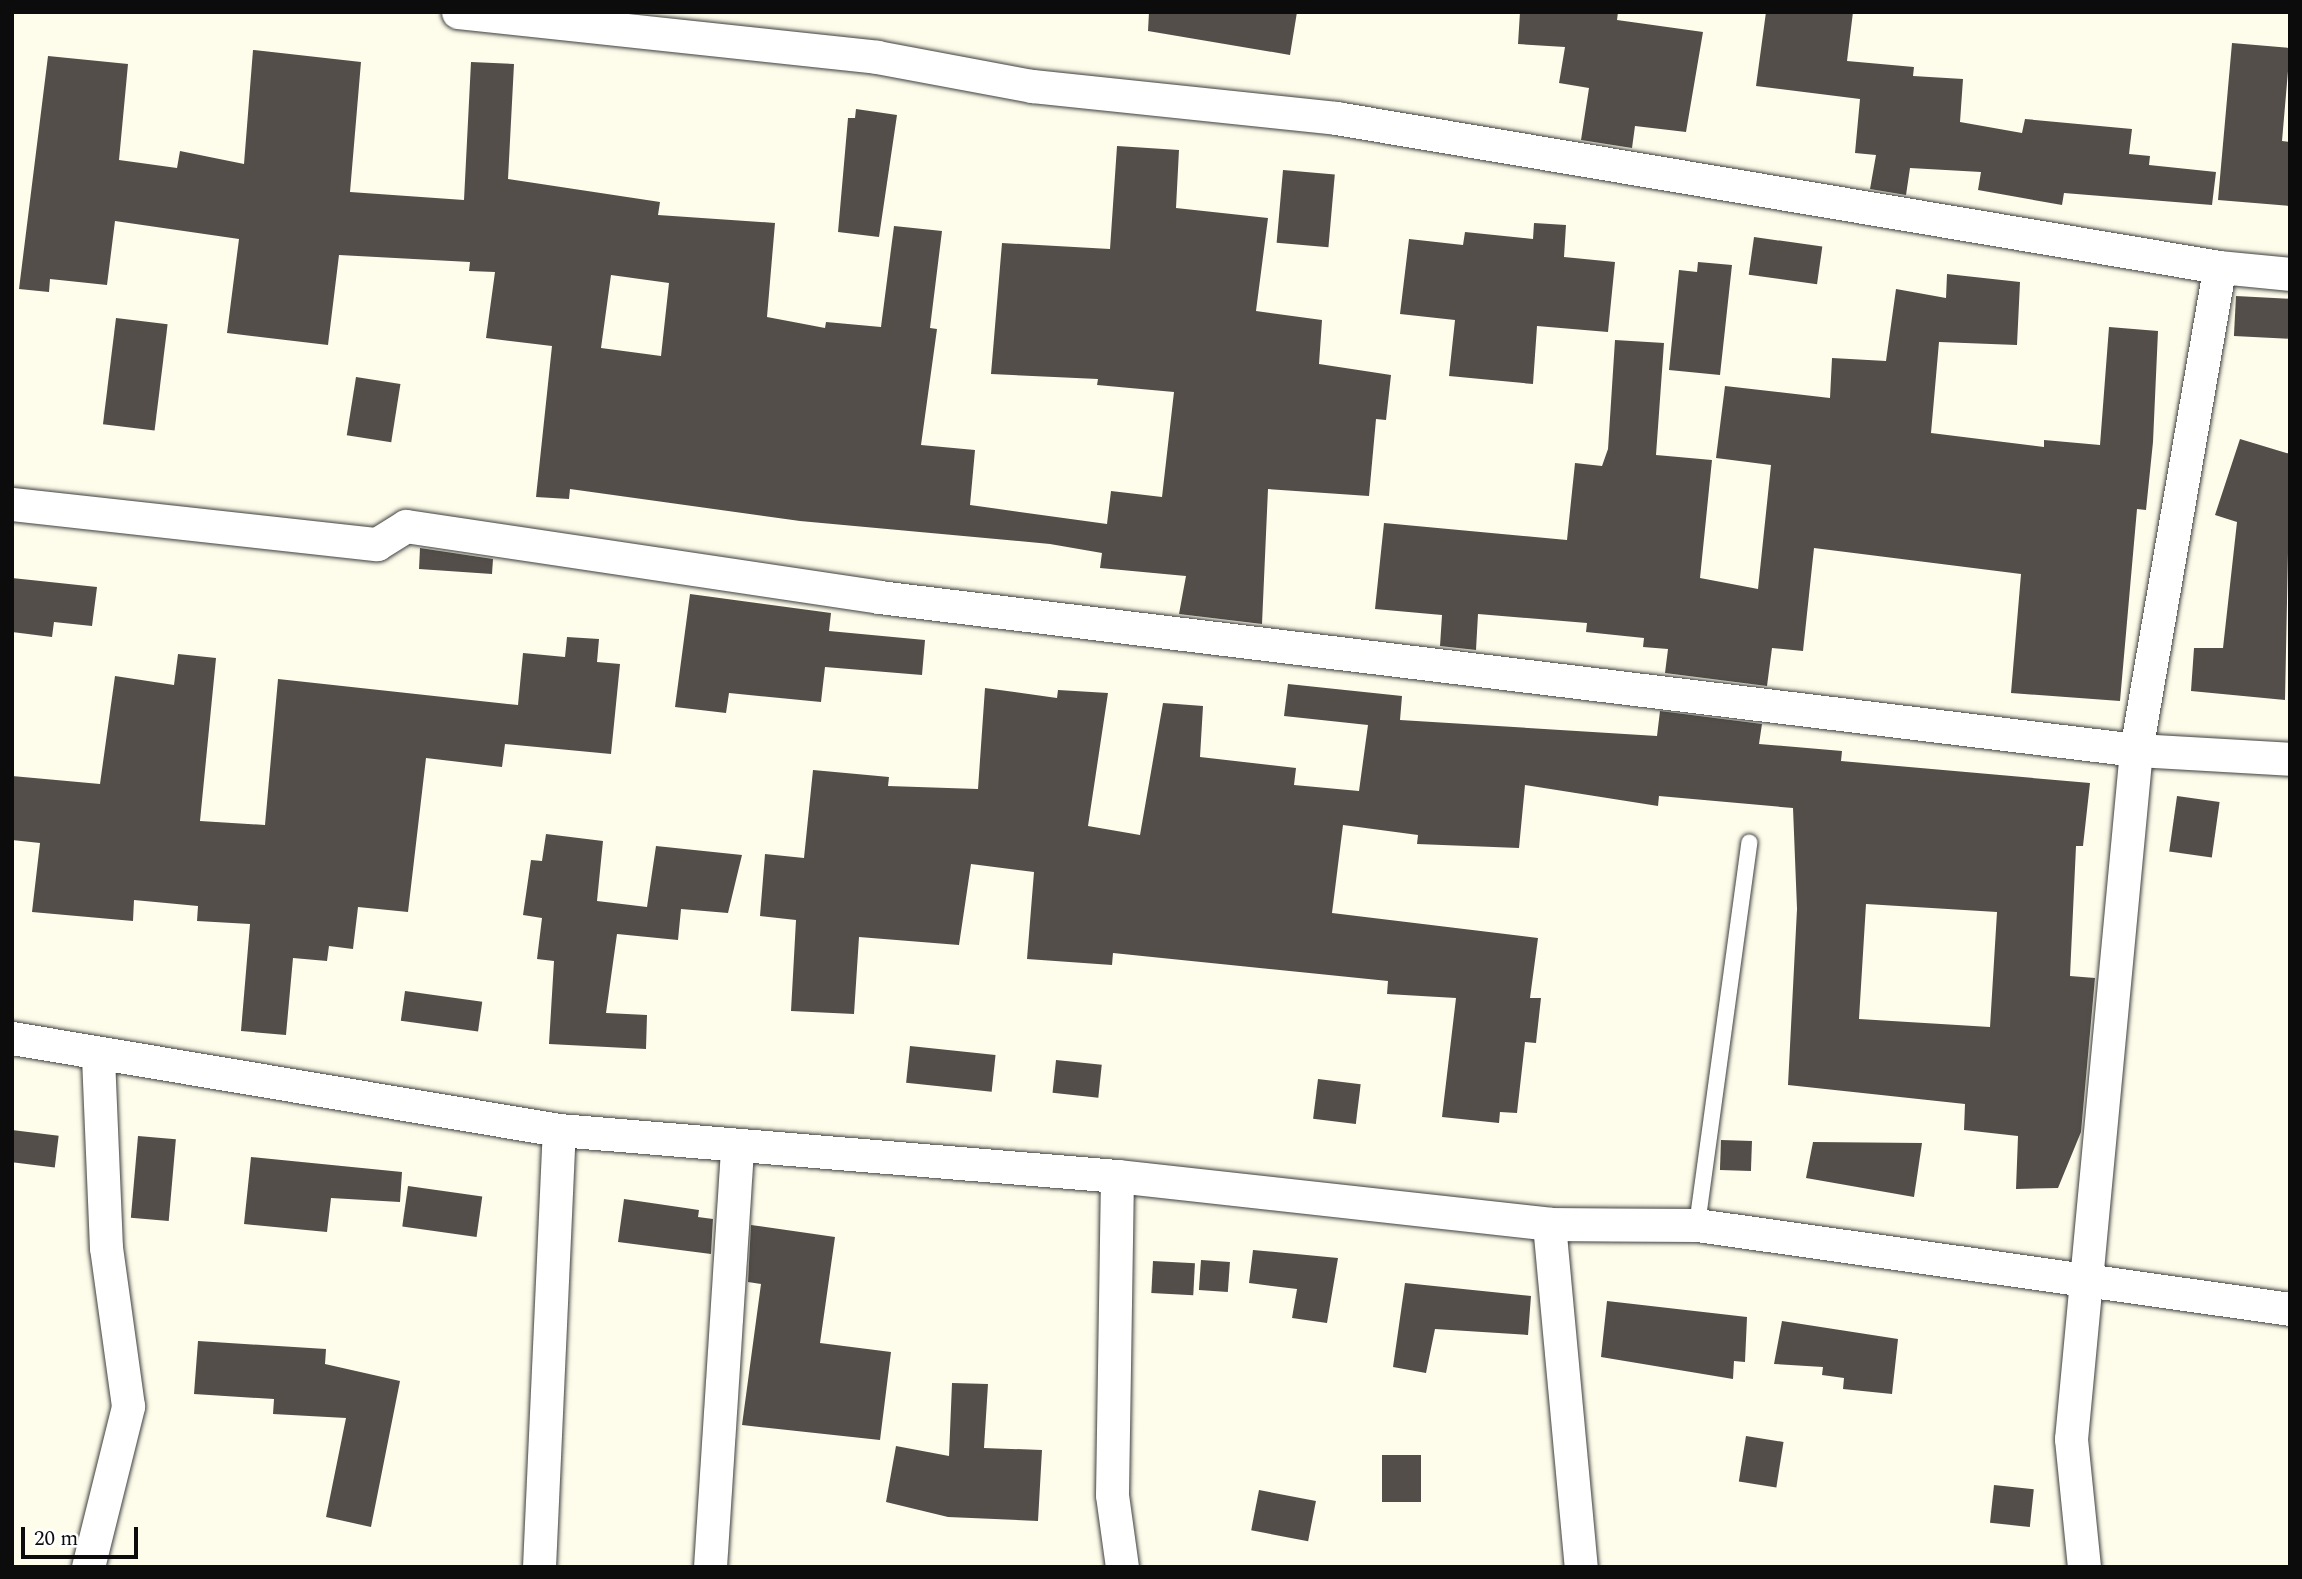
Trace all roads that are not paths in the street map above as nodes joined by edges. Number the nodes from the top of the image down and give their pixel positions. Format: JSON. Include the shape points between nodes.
{"nodes":[{"id":1,"x":458,"y":12,"type":"edge"},
{"id":2,"x":2219,"y":267,"type":"junction"},
{"id":3,"x":2290,"y":274,"type":"edge"},
{"id":4,"x":12,"y":504,"type":"edge"},
{"id":5,"x":2136,"y":750,"type":"junction"},
{"id":6,"x":2290,"y":759,"type":"edge"},
{"id":7,"x":1749,"y":843,"type":"dead end"},
{"id":8,"x":12,"y":1038,"type":"edge"},
{"id":9,"x":98,"y":1054,"type":"junction"},
{"id":10,"x":559,"y":1130,"type":"junction"},
{"id":11,"x":737,"y":1147,"type":"junction"},
{"id":12,"x":1117,"y":1176,"type":"junction"},
{"id":13,"x":1549,"y":1224,"type":"junction"},
{"id":14,"x":1697,"y":1225,"type":"junction"},
{"id":15,"x":2082,"y":1277,"type":"junction"},
{"id":16,"x":2290,"y":1310,"type":"edge"},
{"id":17,"x":88,"y":1567,"type":"edge"},
{"id":18,"x":539,"y":1567,"type":"edge"},
{"id":19,"x":710,"y":1567,"type":"edge"},
{"id":20,"x":1122,"y":1567,"type":"edge"},
{"id":21,"x":1581,"y":1567,"type":"edge"},
{"id":22,"x":2084,"y":1567,"type":"edge"}],
"edges":[{"from":1,"to":2,"type":"street","via":[[877,57],[1032,86],[1336,118]]},
{"from":2,"to":3,"type":"street"},
{"from":2,"to":5,"type":"street"},
{"from":4,"to":5,"type":"street","via":[[377,544],[406,526],[879,597]]},
{"from":5,"to":6,"type":"street"},
{"from":5,"to":15,"type":"street"},
{"from":7,"to":14,"type":"lane"},
{"from":8,"to":9,"type":"street"},
{"from":9,"to":10,"type":"street"},
{"from":9,"to":17,"type":"street","via":[[106,1248],[128,1406]]},
{"from":10,"to":11,"type":"street"},
{"from":10,"to":18,"type":"street"},
{"from":11,"to":12,"type":"street"},
{"from":11,"to":19,"type":"street"},
{"from":12,"to":13,"type":"street"},
{"from":12,"to":20,"type":"street","via":[[1112,1495]]},
{"from":13,"to":14,"type":"street"},
{"from":13,"to":21,"type":"street"},
{"from":14,"to":15,"type":"street"},
{"from":15,"to":16,"type":"street"},
{"from":15,"to":22,"type":"street","via":[[2071,1439]]}]}
